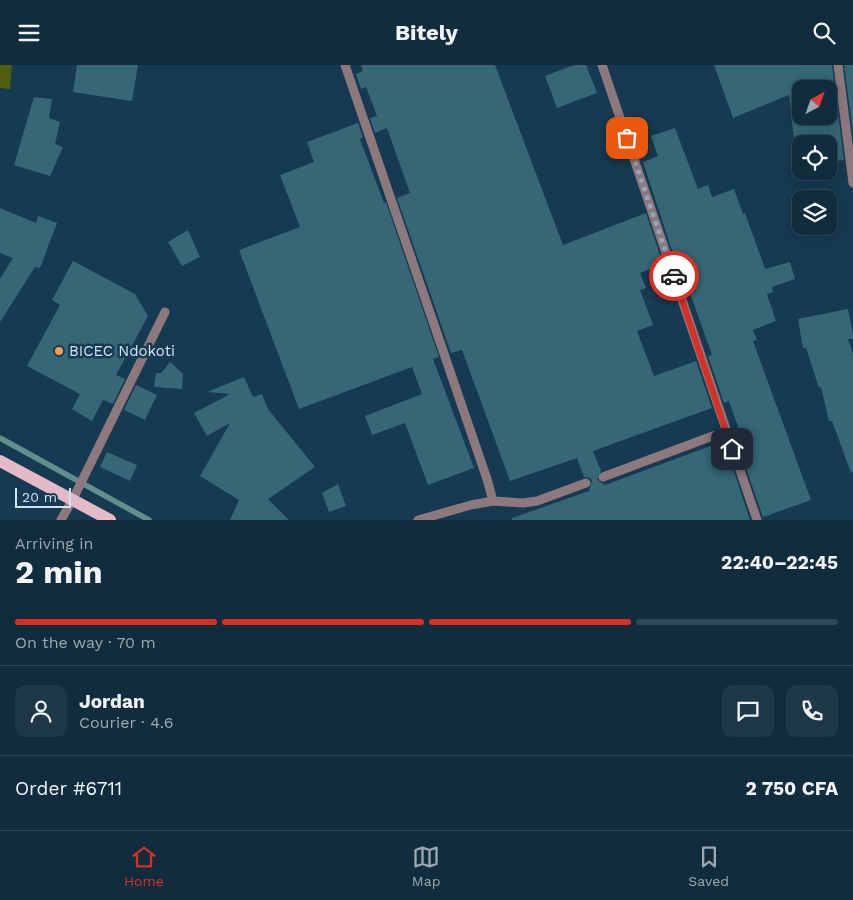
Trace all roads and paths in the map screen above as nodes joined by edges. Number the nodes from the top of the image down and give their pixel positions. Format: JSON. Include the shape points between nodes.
{"nodes":[{"id":1,"x":345,"y":65,"type":"edge"},
{"id":2,"x":602,"y":65,"type":"edge"},
{"id":3,"x":838,"y":65,"type":"edge"},
{"id":4,"x":852,"y":169,"type":"edge"},
{"id":5,"x":853,"y":183,"type":"edge"},
{"id":6,"x":165,"y":312,"type":"dead end"},
{"id":7,"x":726,"y":431,"type":"junction"},
{"id":8,"x":0,"y":461,"type":"edge"},
{"id":9,"x":603,"y":477,"type":"dead end"},
{"id":10,"x":586,"y":483,"type":"dead end"},
{"id":11,"x":73,"y":499,"type":"junction"},
{"id":12,"x":493,"y":501,"type":"junction"},
{"id":13,"x":61,"y":520,"type":"edge"},
{"id":14,"x":110,"y":520,"type":"edge"},
{"id":15,"x":418,"y":520,"type":"edge"},
{"id":16,"x":757,"y":520,"type":"edge"}],
"edges":[{"from":1,"to":12,"type":"lane"},
{"from":2,"to":7,"type":"lane"},
{"from":3,"to":4,"type":"lane"},
{"from":4,"to":5,"type":"lane"},
{"from":6,"to":11,"type":"lane"},
{"from":7,"to":9,"type":"lane"},
{"from":7,"to":16,"type":"lane"},
{"from":8,"to":11,"type":"main road"},
{"from":10,"to":12,"type":"lane","via":[[537,501]]},
{"from":11,"to":13,"type":"lane"},
{"from":11,"to":14,"type":"main road"},
{"from":12,"to":15,"type":"lane"}]}
